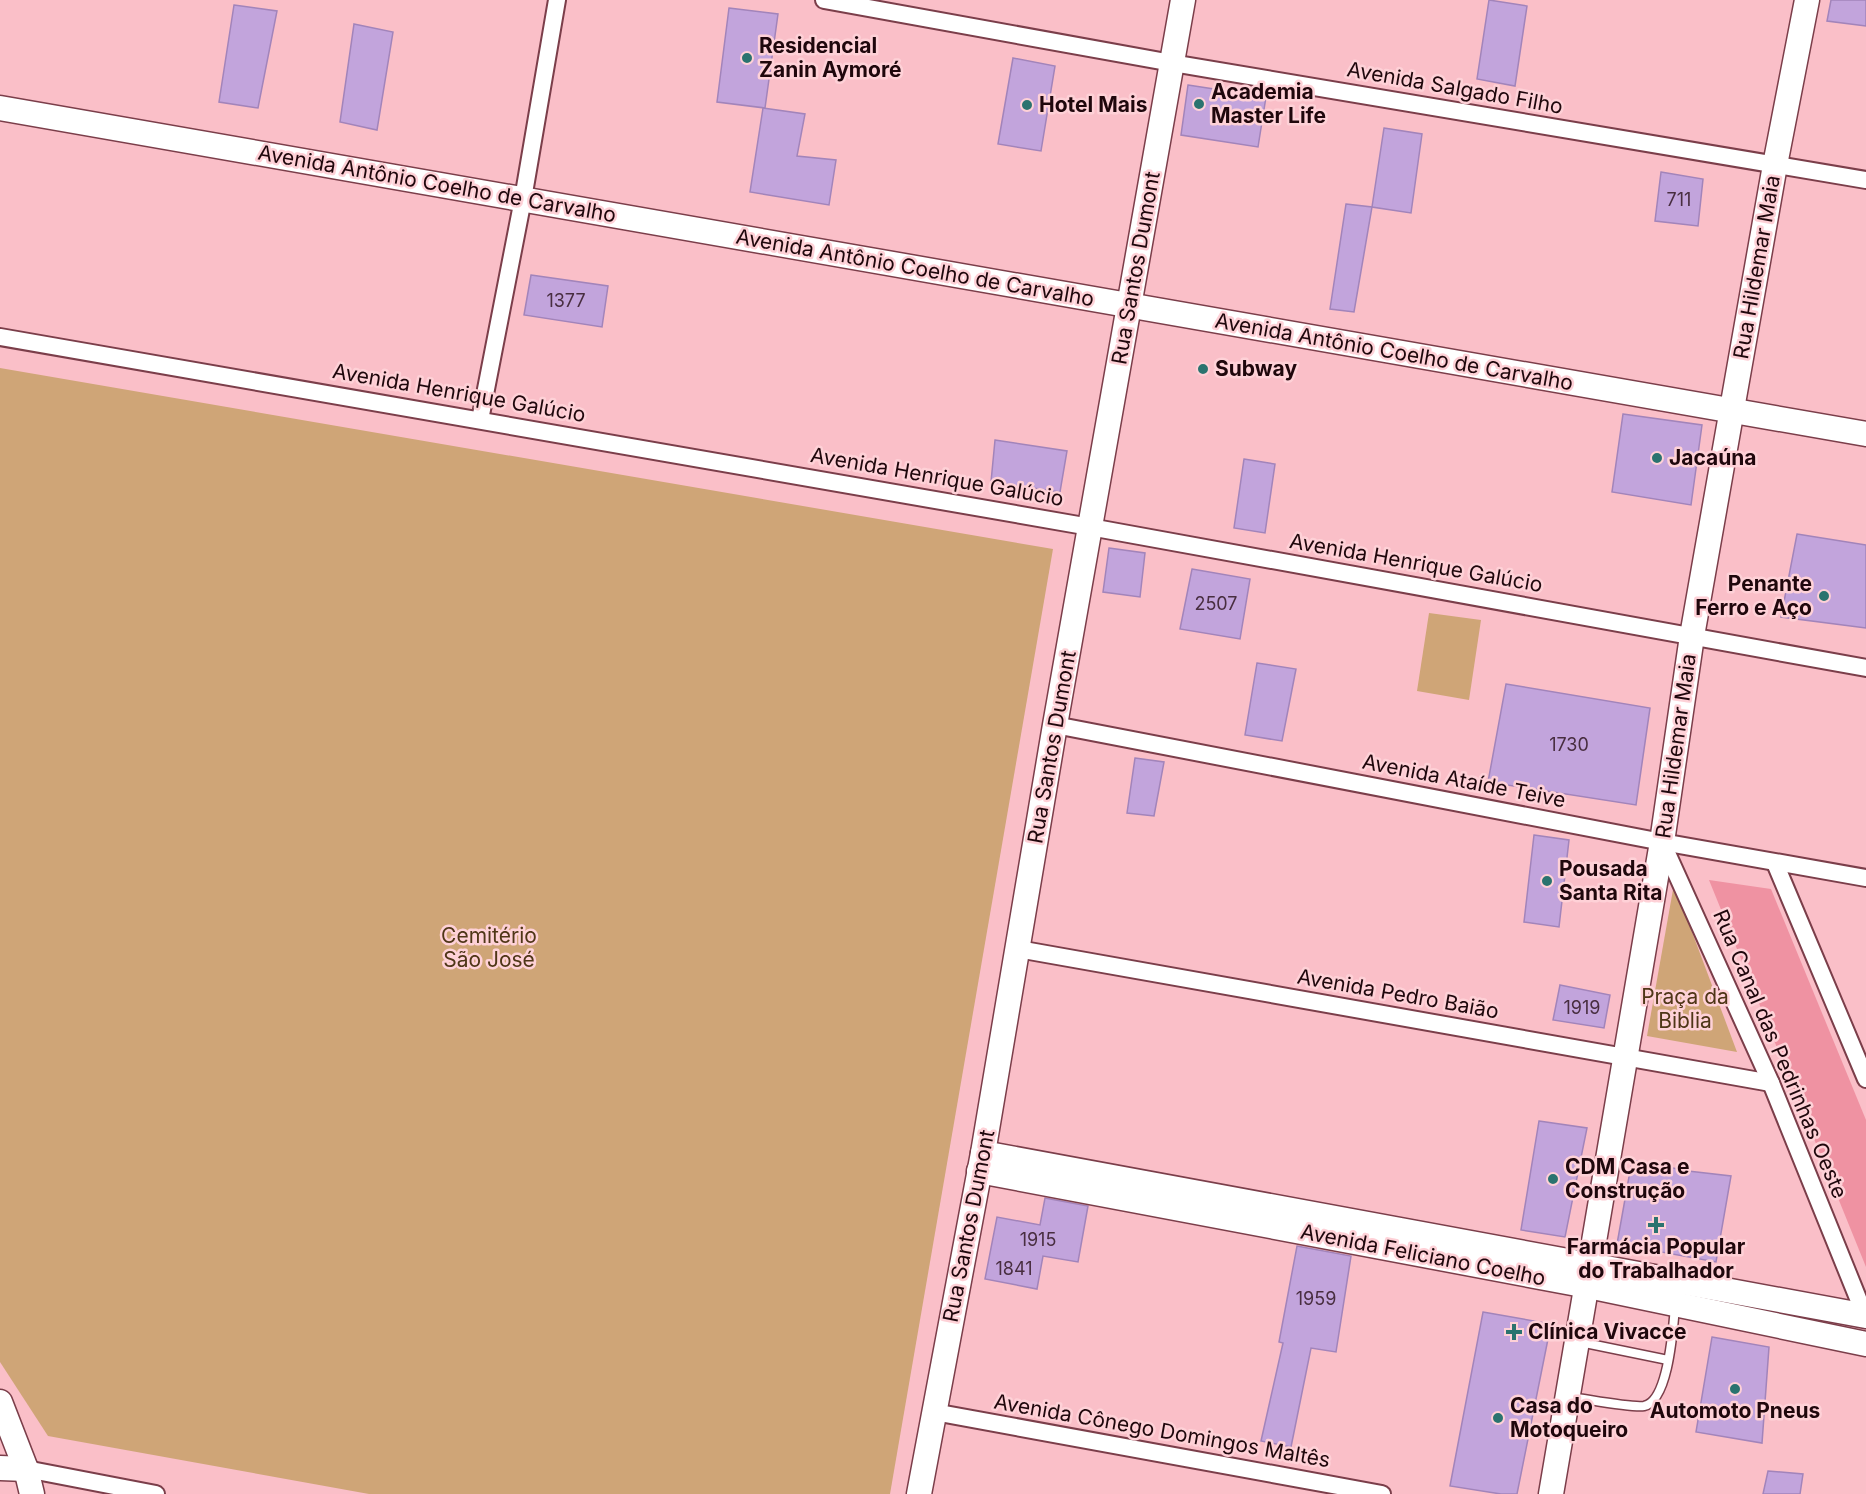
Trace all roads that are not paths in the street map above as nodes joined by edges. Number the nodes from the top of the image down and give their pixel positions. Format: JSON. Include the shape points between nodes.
{"nodes":[{"id":1,"x":557,"y":0,"type":"edge"},
{"id":2,"x":824,"y":0,"type":"edge"},
{"id":3,"x":1184,"y":0,"type":"edge"},
{"id":4,"x":1807,"y":0,"type":"edge"},
{"id":5,"x":1172,"y":63,"type":"junction"},
{"id":6,"x":0,"y":108,"type":"edge"},
{"id":7,"x":1775,"y":165,"type":"junction"},
{"id":8,"x":1866,"y":180,"type":"edge"},
{"id":9,"x":522,"y":199,"type":"junction"},
{"id":10,"x":1129,"y":305,"type":"junction"},
{"id":11,"x":0,"y":337,"type":"edge"},
{"id":12,"x":1732,"y":411,"type":"junction"},
{"id":13,"x":480,"y":420,"type":"junction"},
{"id":14,"x":1866,"y":434,"type":"edge"},
{"id":15,"x":1090,"y":527,"type":"junction"},
{"id":16,"x":1692,"y":636,"type":"junction"},
{"id":17,"x":1866,"y":668,"type":"edge"},
{"id":18,"x":1055,"y":724,"type":"junction"},
{"id":19,"x":1662,"y":842,"type":"junction"},
{"id":20,"x":1775,"y":863,"type":"junction"},
{"id":21,"x":1866,"y":878,"type":"edge"},
{"id":22,"x":1018,"y":949,"type":"junction"},
{"id":23,"x":1627,"y":1058,"type":"junction"},
{"id":24,"x":1866,"y":1079,"type":"edge"},
{"id":25,"x":1771,"y":1083,"type":"junction"},
{"id":26,"x":981,"y":1162,"type":"junction"},
{"id":27,"x":1589,"y":1276,"type":"junction"},
{"id":28,"x":1676,"y":1304,"type":"junction"},
{"id":29,"x":1866,"y":1317,"type":"edge"},
{"id":30,"x":1578,"y":1342,"type":"junction"},
{"id":31,"x":1866,"y":1344,"type":"edge"},
{"id":32,"x":1668,"y":1360,"type":"junction"},
{"id":33,"x":1568,"y":1396,"type":"junction"},
{"id":34,"x":0,"y":1402,"type":"edge"},
{"id":35,"x":934,"y":1412,"type":"junction"},
{"id":36,"x":0,"y":1468,"type":"edge"},
{"id":37,"x":26,"y":1469,"type":"junction"},
{"id":38,"x":32,"y":1494,"type":"edge"},
{"id":39,"x":156,"y":1494,"type":"edge"},
{"id":40,"x":919,"y":1494,"type":"edge"},
{"id":41,"x":1382,"y":1494,"type":"edge"},
{"id":42,"x":1551,"y":1494,"type":"edge"}],
"edges":[{"from":1,"to":9,"type":"street"},
{"from":2,"to":5,"type":"street","name":"Avenida Salgado Filho"},
{"from":3,"to":5,"type":"main road","name":"Rua Santos Dumont"},
{"from":4,"to":7,"type":"main road","name":"Rua Hildemar Maia"},
{"from":5,"to":7,"type":"street","name":"Avenida Salgado Filho"},
{"from":5,"to":10,"type":"main road","name":"Rua Santos Dumont"},
{"from":6,"to":9,"type":"main road","name":"Avenida Antônio Coelho de Carvalho"},
{"from":7,"to":8,"type":"street","name":"Avenida Salgado Filho"},
{"from":7,"to":12,"type":"main road","name":"Rua Hildemar Maia"},
{"from":9,"to":10,"type":"main road","name":"Avenida Antônio Coelho de Carvalho"},
{"from":9,"to":13,"type":"street"},
{"from":10,"to":12,"type":"main road","name":"Avenida Antônio Coelho de Carvalho"},
{"from":10,"to":15,"type":"main road","name":"Rua Santos Dumont"},
{"from":11,"to":13,"type":"street","name":"Avenida Henrique Galúcio"},
{"from":12,"to":14,"type":"main road","name":"Avenida Antônio Coelho de Carvalho"},
{"from":12,"to":16,"type":"main road","name":"Rua Hildemar Maia"},
{"from":13,"to":15,"type":"street","name":"Avenida Henrique Galúcio"},
{"from":15,"to":16,"type":"street","name":"Avenida Henrique Galúcio"},
{"from":15,"to":18,"type":"main road","name":"Rua Santos Dumont"},
{"from":16,"to":17,"type":"street","name":"Avenida Henrique Galúcio"},
{"from":16,"to":19,"type":"main road","name":"Rua Hildemar Maia"},
{"from":18,"to":19,"type":"street","name":"Avenida Ataíde Teive"},
{"from":18,"to":22,"type":"main road","name":"Rua Santos Dumont"},
{"from":19,"to":20,"type":"street","name":"Avenida Ataíde Teive"},
{"from":19,"to":23,"type":"main road","name":"Rua Hildemar Maia"},
{"from":19,"to":25,"type":"street","name":"Rua Canal das Pedrinhas Oeste"},
{"from":20,"to":21,"type":"street","name":"Avenida Ataíde Teive"},
{"from":20,"to":24,"type":"street"},
{"from":22,"to":23,"type":"street","name":"Avenida Pedro Baião"},
{"from":22,"to":26,"type":"main road","name":"Rua Santos Dumont"},
{"from":23,"to":25,"type":"street","name":"Avenida Pedro Baião"},
{"from":23,"to":27,"type":"main road","name":"Rua Hildemar Maia"},
{"from":25,"to":29,"type":"street","name":"Rua Canal das Pedrinhas Oeste"},
{"from":26,"to":27,"type":"main road","name":"Avenida Feliciano Coelho"},
{"from":26,"to":35,"type":"main road","name":"Rua Santos Dumont"},
{"from":27,"to":28,"type":"main road","name":"Avenida Feliciano Coelho"},
{"from":27,"to":29,"type":"main road","name":"Avenida Feliciano Coelho"},
{"from":27,"to":30,"type":"main road","name":"Rua Hildemar Maia"},
{"from":28,"to":31,"type":"main road","name":"Avenida Feliciano Coelho"},
{"from":28,"to":32,"type":"lane"},
{"from":30,"to":32,"type":"lane"},
{"from":30,"to":33,"type":"main road","name":"Rua Hildemar Maia"},
{"from":32,"to":33,"type":"lane","via":[[1665,1379],[1645,1406]]},
{"from":33,"to":42,"type":"main road","name":"Rua Hildemar Maia"},
{"from":34,"to":37,"type":"main road"},
{"from":35,"to":40,"type":"main road","name":"Rua Santos Dumont"},
{"from":35,"to":41,"type":"street","name":"Avenida Cônego Domingos Maltês"},
{"from":36,"to":37,"type":"main road"},
{"from":37,"to":38,"type":"main road"},
{"from":37,"to":39,"type":"street"}]}
